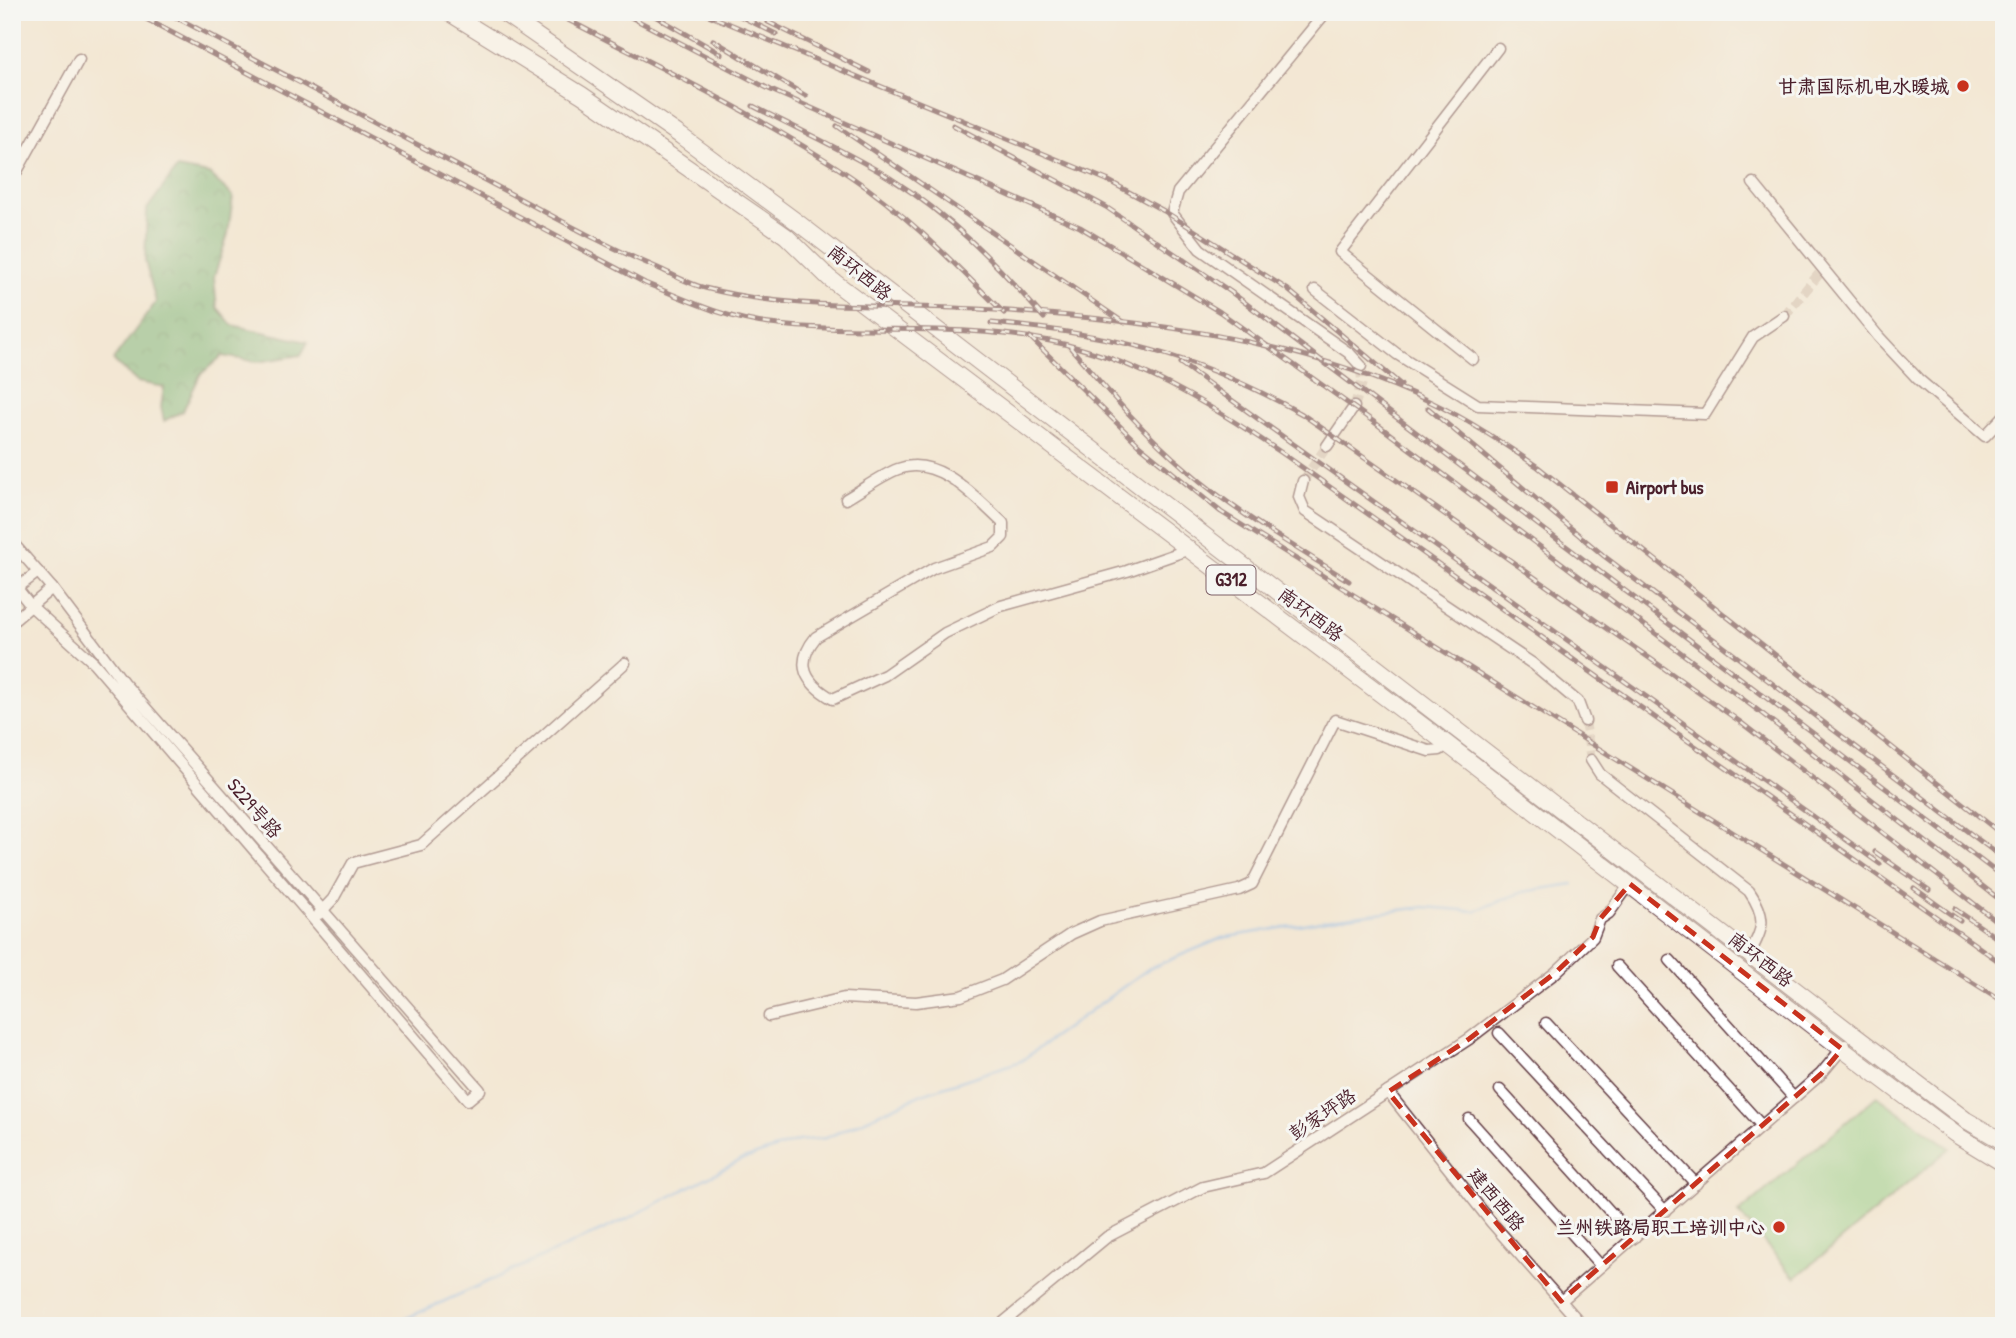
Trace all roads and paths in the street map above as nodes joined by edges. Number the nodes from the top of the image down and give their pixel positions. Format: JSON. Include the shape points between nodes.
{"nodes":[{"id":1,"x":449,"y":12,"type":"edge"},
{"id":2,"x":502,"y":12,"type":"edge"},
{"id":3,"x":1326,"y":12,"type":"edge"},
{"id":4,"x":1498,"y":48,"type":"dead end"},
{"id":5,"x":79,"y":59,"type":"dead end"},
{"id":6,"x":12,"y":180,"type":"edge"},
{"id":7,"x":1753,"y":184,"type":"dead end"},
{"id":8,"x":1315,"y":289,"type":"dead end"},
{"id":9,"x":1784,"y":316,"type":"tunnel mouth"},
{"id":10,"x":1474,"y":359,"type":"dead end"},
{"id":11,"x":1361,"y":366,"type":"dead end"},
{"id":12,"x":1354,"y":407,"type":"tunnel mouth"},
{"id":13,"x":2004,"y":416,"type":"edge"},
{"id":14,"x":1327,"y":446,"type":"tunnel mouth"},
{"id":15,"x":1303,"y":481,"type":"tunnel mouth"},
{"id":16,"x":846,"y":499,"type":"dead end"},
{"id":17,"x":12,"y":542,"type":"edge"},
{"id":18,"x":1190,"y":549,"type":"junction"},
{"id":19,"x":38,"y":572,"type":"junction"},
{"id":20,"x":14,"y":587,"type":"edge"},
{"id":21,"x":52,"y":588,"type":"junction"},
{"id":22,"x":31,"y":606,"type":"junction"},
{"id":23,"x":12,"y":622,"type":"edge"},
{"id":24,"x":625,"y":663,"type":"dead end"},
{"id":25,"x":1585,"y":721,"type":"tunnel mouth"},
{"id":26,"x":1447,"y":744,"type":"junction"},
{"id":27,"x":1591,"y":760,"type":"tunnel mouth"},
{"id":28,"x":1630,"y":884,"type":"junction"},
{"id":29,"x":321,"y":910,"type":"junction"},
{"id":30,"x":314,"y":921,"type":"junction"},
{"id":31,"x":1749,"y":954,"type":"junction"},
{"id":32,"x":1670,"y":960,"type":"dead end"},
{"id":33,"x":1617,"y":966,"type":"dead end"},
{"id":34,"x":769,"y":1016,"type":"dead end"},
{"id":35,"x":1546,"y":1023,"type":"dead end"},
{"id":36,"x":1499,"y":1033,"type":"dead end"},
{"id":37,"x":1854,"y":1035,"type":"junction"},
{"id":38,"x":1842,"y":1049,"type":"junction"},
{"id":39,"x":1500,"y":1090,"type":"dead end"},
{"id":40,"x":1388,"y":1092,"type":"junction"},
{"id":41,"x":1794,"y":1098,"type":"junction"},
{"id":42,"x":1469,"y":1118,"type":"dead end"},
{"id":43,"x":1762,"y":1126,"type":"junction"},
{"id":44,"x":2004,"y":1142,"type":"edge"},
{"id":45,"x":2004,"y":1164,"type":"edge"},
{"id":46,"x":1696,"y":1184,"type":"junction"},
{"id":47,"x":1665,"y":1211,"type":"junction"},
{"id":48,"x":1634,"y":1238,"type":"junction"},
{"id":49,"x":1601,"y":1266,"type":"junction"},
{"id":50,"x":1562,"y":1301,"type":"junction"},
{"id":51,"x":999,"y":1326,"type":"edge"},
{"id":52,"x":1583,"y":1326,"type":"edge"}],
"edges":[{"from":1,"to":18,"type":"highway","name":"南环西路","number":"G312","via":[[582,95],[786,236],[830,278]]},
{"from":2,"to":31,"type":"highway","name":"南环西路","number":"G312","via":[[797,222]]},
{"from":3,"to":11,"type":"street","via":[[1178,192],[1172,213],[1200,249]]},
{"from":4,"to":10,"type":"street","via":[[1340,252]]},
{"from":5,"to":6,"type":"street"},
{"from":7,"to":13,"type":"street","via":[[1821,272],[1918,379],[1985,436]]},
{"from":8,"to":9,"type":"street","via":[[1397,354],[1478,405],[1705,414],[1754,337]]},
{"from":12,"to":14,"type":"street"},
{"from":15,"to":25,"type":"street","via":[[1299,497],[1304,511],[1543,671],[1578,702]]},
{"from":16,"to":18,"type":"street","via":[[899,468],[932,467],[970,492],[1003,523],[1003,537],[993,547],[934,568],[816,637],[804,652],[803,664],[811,682],[833,699],[886,675],[945,633],[1001,606]]},
{"from":17,"to":19,"type":"street","name":"S229号路"},
{"from":18,"to":26,"type":"highway","name":"南环西路","number":"G312"},
{"from":19,"to":20,"type":"street"},
{"from":19,"to":21,"type":"street","name":"S229号路"},
{"from":20,"to":22,"type":"street","name":"S229号路"},
{"from":21,"to":22,"type":"street"},
{"from":21,"to":29,"type":"street","name":"S229号路","via":[[123,682]]},
{"from":22,"to":23,"type":"street"},
{"from":22,"to":30,"type":"street","name":"S229号路","via":[[94,663]]},
{"from":24,"to":29,"type":"street","via":[[421,845],[353,863],[333,899]]},
{"from":26,"to":28,"type":"highway","name":"南环西路","number":"G312"},
{"from":26,"to":34,"type":"street","via":[[1429,751],[1335,720],[1252,884],[1100,921],[1071,934],[1002,980],[961,996],[916,1002],[844,998]]},
{"from":27,"to":31,"type":"street","via":[[1600,774],[1749,891],[1757,904],[1762,932]]},
{"from":28,"to":38,"type":"highway","name":"南环西路","number":"G312"},
{"from":28,"to":40,"type":"street","name":"彭家坪路","via":[[1600,919],[1593,937],[1555,972],[1469,1039]]},
{"from":29,"to":30,"type":"street"},
{"from":29,"to":30,"type":"street","name":"S229号路","via":[[480,1090],[468,1100]]},
{"from":31,"to":37,"type":"highway","name":"南环西路","number":"G312"},
{"from":32,"to":41,"type":"street"},
{"from":33,"to":43,"type":"street"},
{"from":35,"to":46,"type":"street"},
{"from":36,"to":47,"type":"street"},
{"from":37,"to":38,"type":"street"},
{"from":37,"to":44,"type":"highway","name":"南环西路","number":"G312","via":[[1966,1120]]},
{"from":38,"to":41,"type":"street"},
{"from":38,"to":45,"type":"highway","name":"南环西路","number":"G312","via":[[1955,1134]]},
{"from":39,"to":48,"type":"street"},
{"from":40,"to":50,"type":"street","name":"建西西路"},
{"from":40,"to":51,"type":"street","name":"彭家坪路","via":[[1264,1172],[1203,1187],[1107,1237]]},
{"from":41,"to":43,"type":"street"},
{"from":42,"to":49,"type":"street"},
{"from":43,"to":46,"type":"street"},
{"from":46,"to":47,"type":"street"},
{"from":47,"to":48,"type":"street"},
{"from":48,"to":49,"type":"street"},
{"from":49,"to":50,"type":"street"},
{"from":50,"to":52,"type":"street","name":"建西西路"}]}
